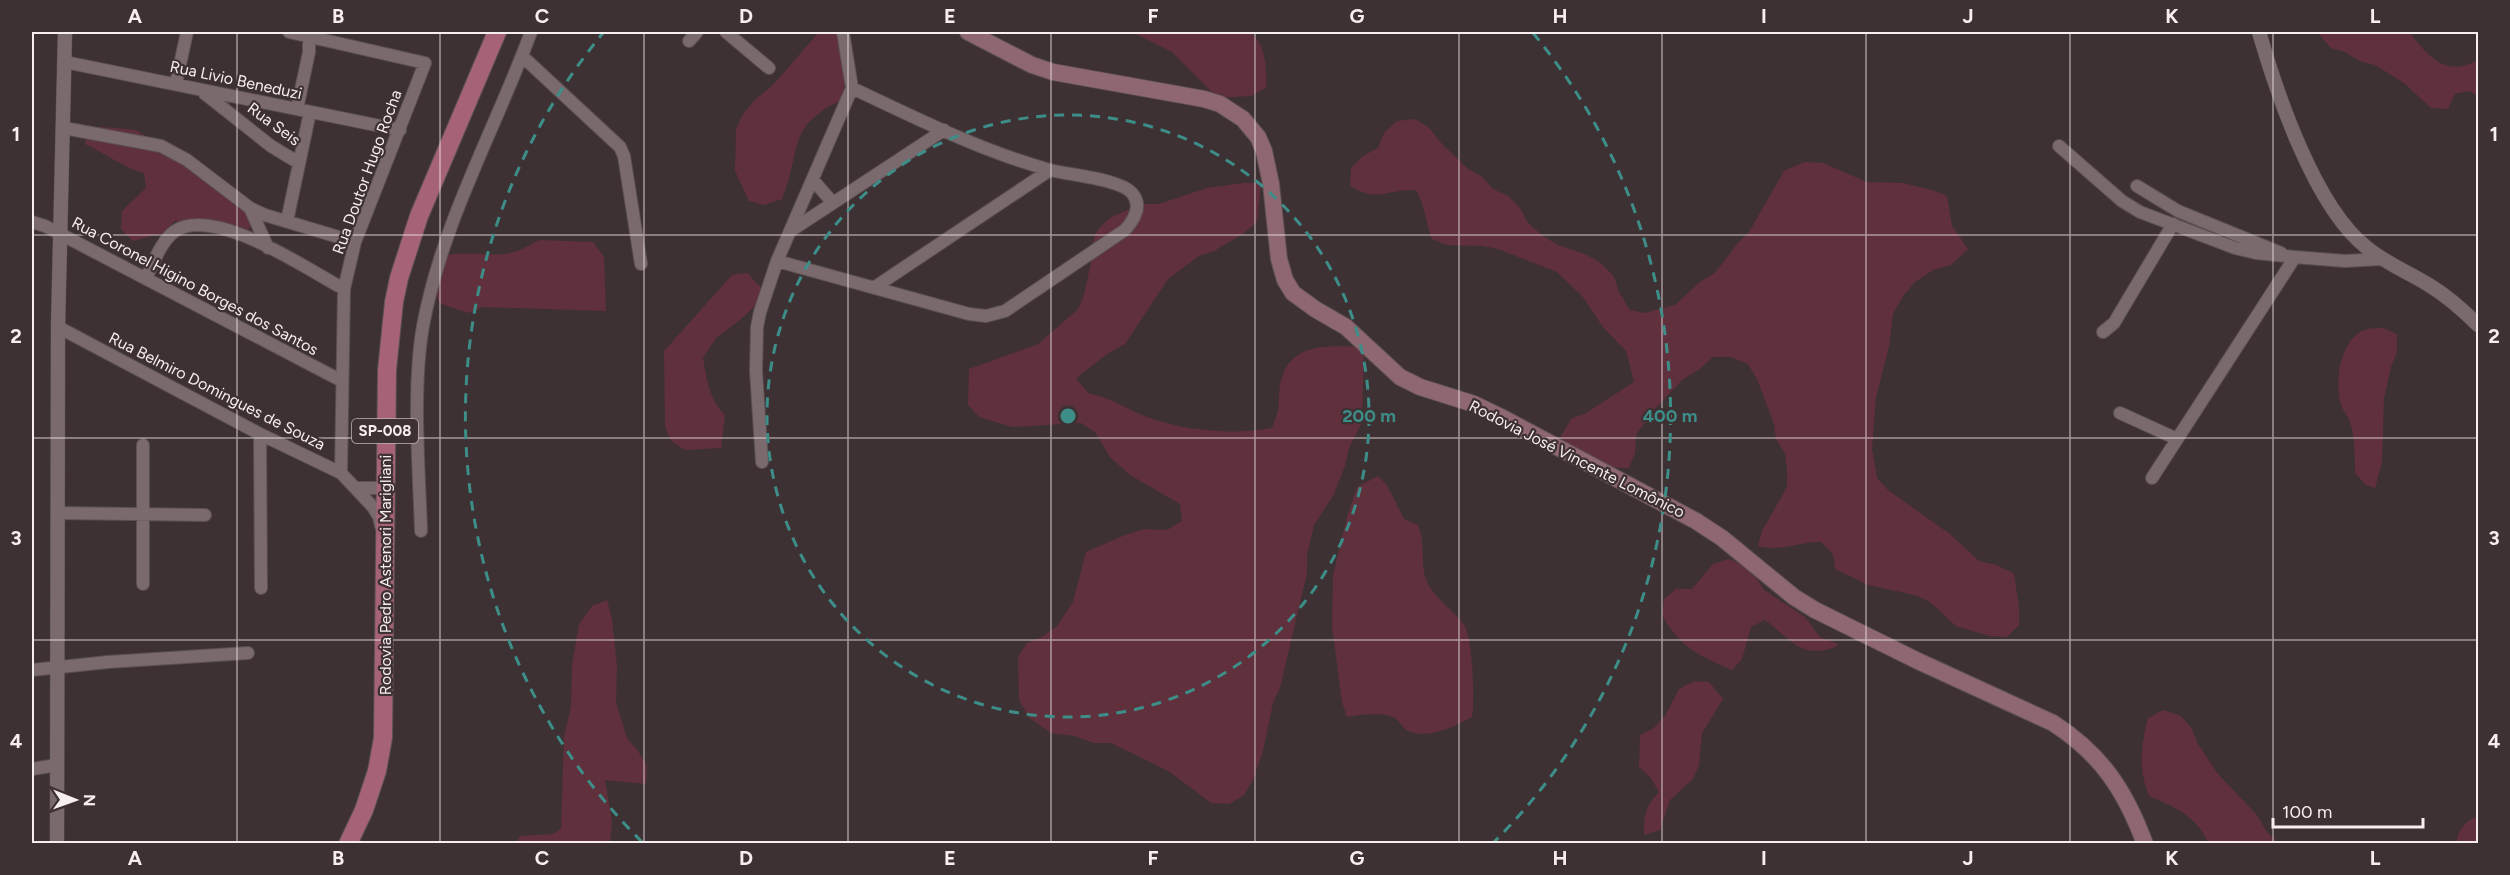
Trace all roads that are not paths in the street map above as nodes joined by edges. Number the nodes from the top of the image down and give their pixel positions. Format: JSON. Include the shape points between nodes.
{"nodes":[{"id":1,"x":65,"y":32,"type":"edge"},
{"id":2,"x":187,"y":32,"type":"edge"},
{"id":3,"x":289,"y":32,"type":"edge"},
{"id":4,"x":496,"y":32,"type":"edge"},
{"id":5,"x":531,"y":32,"type":"edge"},
{"id":6,"x":726,"y":32,"type":"edge"},
{"id":7,"x":843,"y":32,"type":"edge"},
{"id":8,"x":968,"y":32,"type":"edge"},
{"id":9,"x":2259,"y":32,"type":"edge"},
{"id":10,"x":309,"y":34,"type":"edge"},
{"id":11,"x":522,"y":56,"type":"junction"},
{"id":12,"x":65,"y":62,"type":"junction"},
{"id":13,"x":769,"y":68,"type":"dead end"},
{"id":14,"x":176,"y":83,"type":"junction"},
{"id":15,"x":852,"y":88,"type":"junction"},
{"id":16,"x":200,"y":90,"type":"junction"},
{"id":17,"x":304,"y":111,"type":"junction"},
{"id":18,"x":64,"y":128,"type":"junction"},
{"id":19,"x":400,"y":130,"type":"junction"},
{"id":20,"x":944,"y":130,"type":"junction"},
{"id":21,"x":2059,"y":146,"type":"dead end"},
{"id":22,"x":299,"y":163,"type":"junction"},
{"id":23,"x":1050,"y":170,"type":"junction"},
{"id":24,"x":813,"y":180,"type":"junction"},
{"id":25,"x":2137,"y":186,"type":"dead end"},
{"id":26,"x":833,"y":203,"type":"junction"},
{"id":27,"x":250,"y":208,"type":"junction"},
{"id":28,"x":32,"y":222,"type":"edge"},
{"id":29,"x":287,"y":222,"type":"junction"},
{"id":30,"x":2173,"y":224,"type":"junction"},
{"id":31,"x":791,"y":231,"type":"junction"},
{"id":32,"x":60,"y":234,"type":"junction"},
{"id":33,"x":355,"y":243,"type":"junction"},
{"id":34,"x":268,"y":248,"type":"junction"},
{"id":35,"x":2291,"y":257,"type":"junction"},
{"id":36,"x":2382,"y":259,"type":"junction"},
{"id":37,"x":777,"y":261,"type":"junction"},
{"id":38,"x":641,"y":264,"type":"dead end"},
{"id":39,"x":146,"y":278,"type":"junction"},
{"id":40,"x":875,"y":287,"type":"junction"},
{"id":41,"x":344,"y":290,"type":"junction"},
{"id":42,"x":2478,"y":325,"type":"edge"},
{"id":43,"x":58,"y":327,"type":"junction"},
{"id":44,"x":2103,"y":332,"type":"dead end"},
{"id":45,"x":342,"y":381,"type":"junction"},
{"id":46,"x":2121,"y":413,"type":"dead end"},
{"id":47,"x":260,"y":434,"type":"junction"},
{"id":48,"x":2176,"y":439,"type":"junction"},
{"id":49,"x":143,"y":445,"type":"dead end"},
{"id":50,"x":762,"y":462,"type":"dead end"},
{"id":51,"x":340,"y":473,"type":"junction"},
{"id":52,"x":2152,"y":478,"type":"dead end"},
{"id":53,"x":357,"y":488,"type":"junction"},
{"id":54,"x":384,"y":488,"type":"junction"},
{"id":55,"x":58,"y":513,"type":"junction"},
{"id":56,"x":145,"y":514,"type":"junction"},
{"id":57,"x":205,"y":515,"type":"dead end"},
{"id":58,"x":421,"y":531,"type":"dead end"},
{"id":59,"x":384,"y":539,"type":"junction"},
{"id":60,"x":143,"y":584,"type":"dead end"},
{"id":61,"x":261,"y":588,"type":"dead end"},
{"id":62,"x":248,"y":652,"type":"dead end"},
{"id":63,"x":57,"y":666,"type":"junction"},
{"id":64,"x":32,"y":670,"type":"edge"},
{"id":65,"x":57,"y":765,"type":"junction"},
{"id":66,"x":32,"y":770,"type":"edge"},
{"id":67,"x":57,"y":843,"type":"edge"},
{"id":68,"x":348,"y":843,"type":"edge"},
{"id":69,"x":2145,"y":843,"type":"edge"}],
"edges":[{"from":1,"to":12,"type":"street"},
{"from":2,"to":14,"type":"street"},
{"from":3,"to":10,"type":"street"},
{"from":4,"to":54,"type":"main road","name":"Rodovia Pedro Astenori Marigliani","number":"SP-008","via":[[419,216],[399,278],[387,370]]},
{"from":5,"to":11,"type":"street"},
{"from":6,"to":13,"type":"street"},
{"from":7,"to":15,"type":"street"},
{"from":8,"to":69,"type":"main road","name":"Rodovia José Vincente Lomônico","via":[[1053,72],[1204,99],[1232,110],[1251,127],[1264,151],[1279,259],[1293,293],[1346,327],[1400,377],[1501,417],[1696,521],[1815,610],[2072,735],[2096,755],[2117,783]]},
{"from":9,"to":36,"type":"street","via":[[2311,171],[2341,223]]},
{"from":10,"to":17,"type":"street"},
{"from":10,"to":19,"type":"street","name":"Rua Doutor Hugo Rocha","via":[[425,63]]},
{"from":11,"to":38,"type":"street","via":[[620,147]]},
{"from":11,"to":58,"type":"street","via":[[447,233],[429,297],[418,370]]},
{"from":12,"to":14,"type":"street","name":"Rua Livio Beneduzi"},
{"from":12,"to":18,"type":"street"},
{"from":14,"to":16,"type":"street","name":"Rua Livio Beneduzi"},
{"from":15,"to":20,"type":"street"},
{"from":15,"to":24,"type":"street"},
{"from":16,"to":17,"type":"street","name":"Rua Livio Beneduzi"},
{"from":16,"to":22,"type":"street","name":"Rua Seis"},
{"from":17,"to":19,"type":"street","name":"Rua Livio Beneduzi"},
{"from":17,"to":22,"type":"street"},
{"from":18,"to":27,"type":"street","via":[[161,146],[187,160]]},
{"from":18,"to":32,"type":"street"},
{"from":19,"to":33,"type":"street","name":"Rua Doutor Hugo Rocha"},
{"from":20,"to":23,"type":"street"},
{"from":20,"to":26,"type":"street"},
{"from":21,"to":30,"type":"street","via":[[2121,201]]},
{"from":22,"to":29,"type":"street"},
{"from":23,"to":40,"type":"street"},
{"from":23,"to":40,"type":"street","via":[[1119,185],[1130,191],[1137,205],[1135,218],[1125,230],[996,314],[969,315]]},
{"from":24,"to":26,"type":"street"},
{"from":24,"to":31,"type":"street"},
{"from":25,"to":35,"type":"street","via":[[2178,211]]},
{"from":26,"to":31,"type":"street"},
{"from":27,"to":29,"type":"street"},
{"from":27,"to":34,"type":"street"},
{"from":28,"to":32,"type":"street","name":"Rua Coronel Higino Borges dos Santos"},
{"from":29,"to":33,"type":"street"},
{"from":30,"to":35,"type":"street","via":[[2235,248]]},
{"from":30,"to":44,"type":"street","via":[[2114,323]]},
{"from":31,"to":37,"type":"street"},
{"from":32,"to":39,"type":"street","name":"Rua Coronel Higino Borges dos Santos"},
{"from":32,"to":43,"type":"street"},
{"from":33,"to":41,"type":"street","name":"Rua Doutor Hugo Rocha"},
{"from":34,"to":39,"type":"street","via":[[242,233],[223,228],[184,228],[168,238]]},
{"from":34,"to":41,"type":"street"},
{"from":35,"to":36,"type":"street"},
{"from":35,"to":48,"type":"street"},
{"from":36,"to":42,"type":"street","via":[[2430,285]]},
{"from":37,"to":40,"type":"street"},
{"from":37,"to":50,"type":"street","via":[[757,327]]},
{"from":39,"to":45,"type":"street","name":"Rua Coronel Higino Borges dos Santos"},
{"from":41,"to":45,"type":"street","name":"Rua Doutor Hugo Rocha"},
{"from":43,"to":47,"type":"street","name":"Rua Belmiro Domingues de Souza"},
{"from":43,"to":55,"type":"street"},
{"from":45,"to":51,"type":"street","name":"Rua Doutor Hugo Rocha"},
{"from":46,"to":48,"type":"street"},
{"from":47,"to":51,"type":"street","name":"Rua Belmiro Domingues de Souza"},
{"from":47,"to":61,"type":"street"},
{"from":48,"to":52,"type":"street"},
{"from":49,"to":56,"type":"street"},
{"from":51,"to":53,"type":"street","name":"Rua Belmiro Domingues de Souza"},
{"from":53,"to":54,"type":"street"},
{"from":53,"to":59,"type":"street","name":"Rua Belmiro Domingues de Souza","via":[[380,517]]},
{"from":54,"to":59,"type":"main road","name":"Rodovia Pedro Astenori Marigliani","number":"SP-008"},
{"from":55,"to":56,"type":"street"},
{"from":55,"to":63,"type":"street"},
{"from":56,"to":57,"type":"street"},
{"from":56,"to":60,"type":"street"},
{"from":59,"to":68,"type":"main road","name":"Rodovia Pedro Astenori Marigliani","number":"SP-008","via":[[383,738],[377,771]]},
{"from":62,"to":63,"type":"street"},
{"from":63,"to":64,"type":"street"},
{"from":63,"to":65,"type":"street"},
{"from":65,"to":66,"type":"street"},
{"from":65,"to":67,"type":"street"}]}
